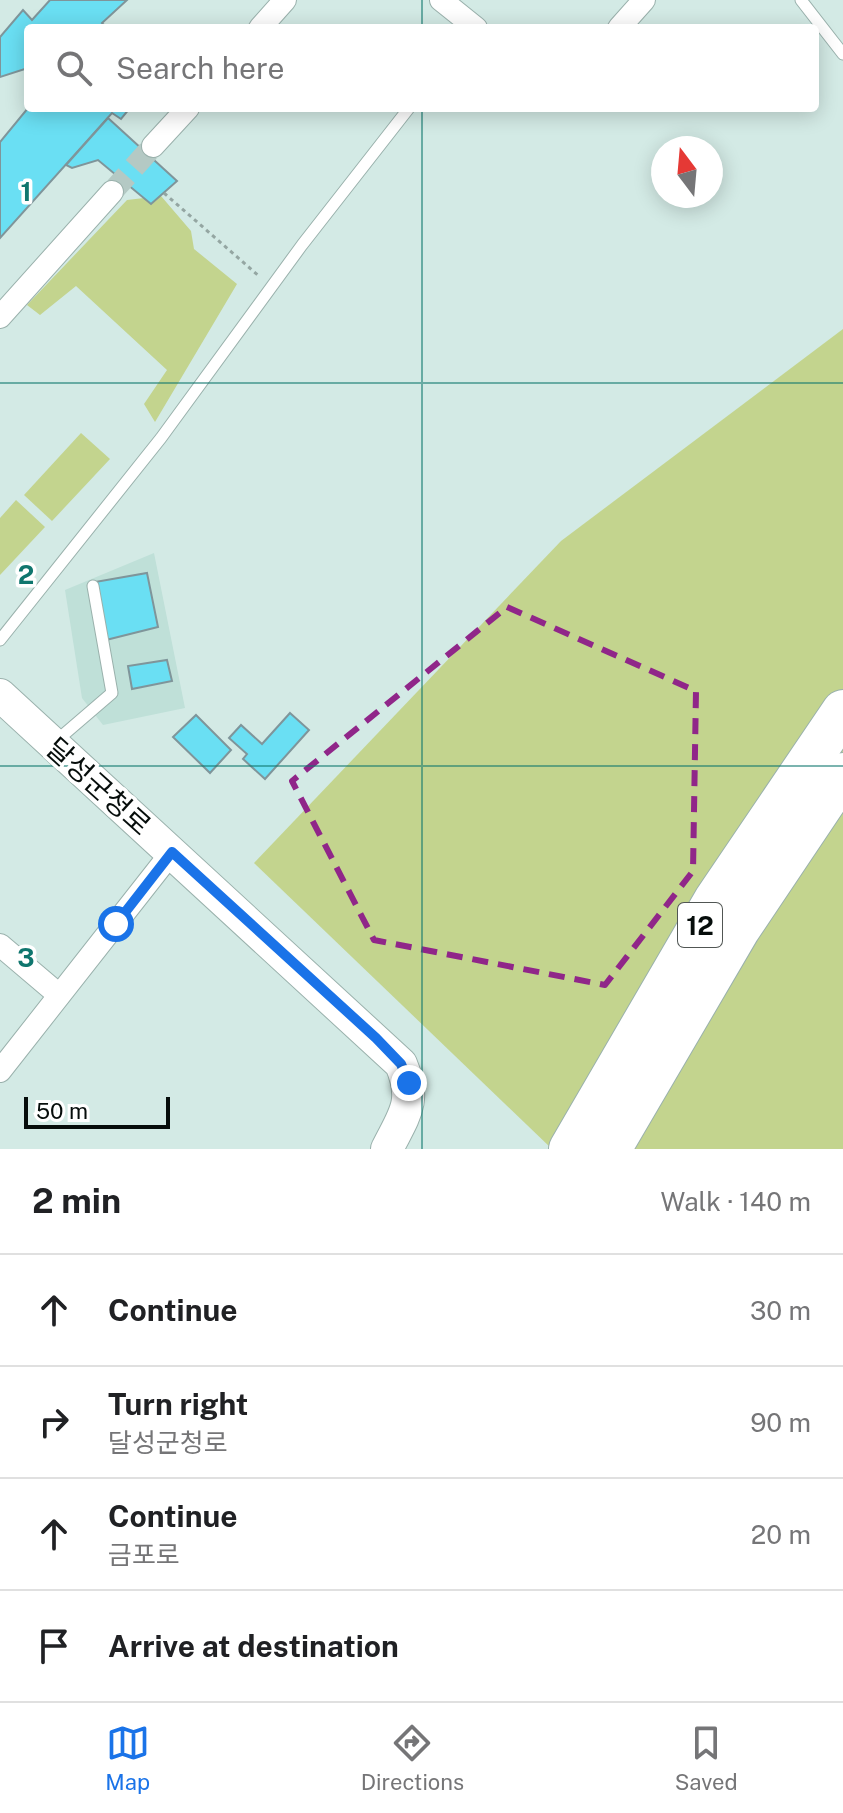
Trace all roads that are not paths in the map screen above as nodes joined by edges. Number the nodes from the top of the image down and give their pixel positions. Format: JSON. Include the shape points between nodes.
{"nodes":[{"id":1,"x":285,"y":0,"type":"edge"},
{"id":2,"x":441,"y":0,"type":"edge"},
{"id":3,"x":644,"y":0,"type":"edge"},
{"id":4,"x":801,"y":0,"type":"edge"},
{"id":5,"x":264,"y":24,"type":"edge"},
{"id":6,"x":469,"y":24,"type":"edge"},
{"id":7,"x":623,"y":24,"type":"edge"},
{"id":8,"x":843,"y":54,"type":"edge"},
{"id":9,"x":184,"y":112,"type":"edge"},
{"id":10,"x":406,"y":112,"type":"edge"},
{"id":11,"x":153,"y":146,"type":"tunnel mouth"},
{"id":12,"x":112,"y":192,"type":"tunnel mouth"},
{"id":13,"x":0,"y":317,"type":"edge"},
{"id":14,"x":93,"y":586,"type":"dead end"},
{"id":15,"x":0,"y":640,"type":"edge"},
{"id":16,"x":0,"y":695,"type":"edge"},
{"id":17,"x":843,"y":711,"type":"edge"},
{"id":18,"x":53,"y":744,"type":"junction"},
{"id":19,"x":843,"y":774,"type":"edge"},
{"id":20,"x":172,"y":852,"type":"junction"},
{"id":21,"x":0,"y":945,"type":"edge"},
{"id":22,"x":59,"y":995,"type":"junction"},
{"id":23,"x":0,"y":1071,"type":"edge"},
{"id":24,"x":387,"y":1149,"type":"edge"},
{"id":25,"x":570,"y":1149,"type":"edge"},
{"id":26,"x":610,"y":1149,"type":"edge"}],
"edges":[{"from":1,"to":5,"type":"street"},
{"from":2,"to":6,"type":"street"},
{"from":3,"to":7,"type":"street"},
{"from":4,"to":8,"type":"lane"},
{"from":9,"to":11,"type":"street"},
{"from":10,"to":15,"type":"lane","via":[[161,438]]},
{"from":12,"to":13,"type":"street"},
{"from":14,"to":18,"type":"lane","via":[[112,693]]},
{"from":16,"to":18,"type":"street","name":"달성군청로"},
{"from":17,"to":25,"type":"highway","number":"12","via":[[715,900]]},
{"from":18,"to":20,"type":"street","name":"달성군청로"},
{"from":19,"to":26,"type":"highway","number":"12","via":[[739,929]]},
{"from":20,"to":22,"type":"street"},
{"from":20,"to":24,"type":"street","name":"달성군청로","via":[[401,1064],[410,1104]]},
{"from":21,"to":22,"type":"street"},
{"from":22,"to":23,"type":"street"}]}
